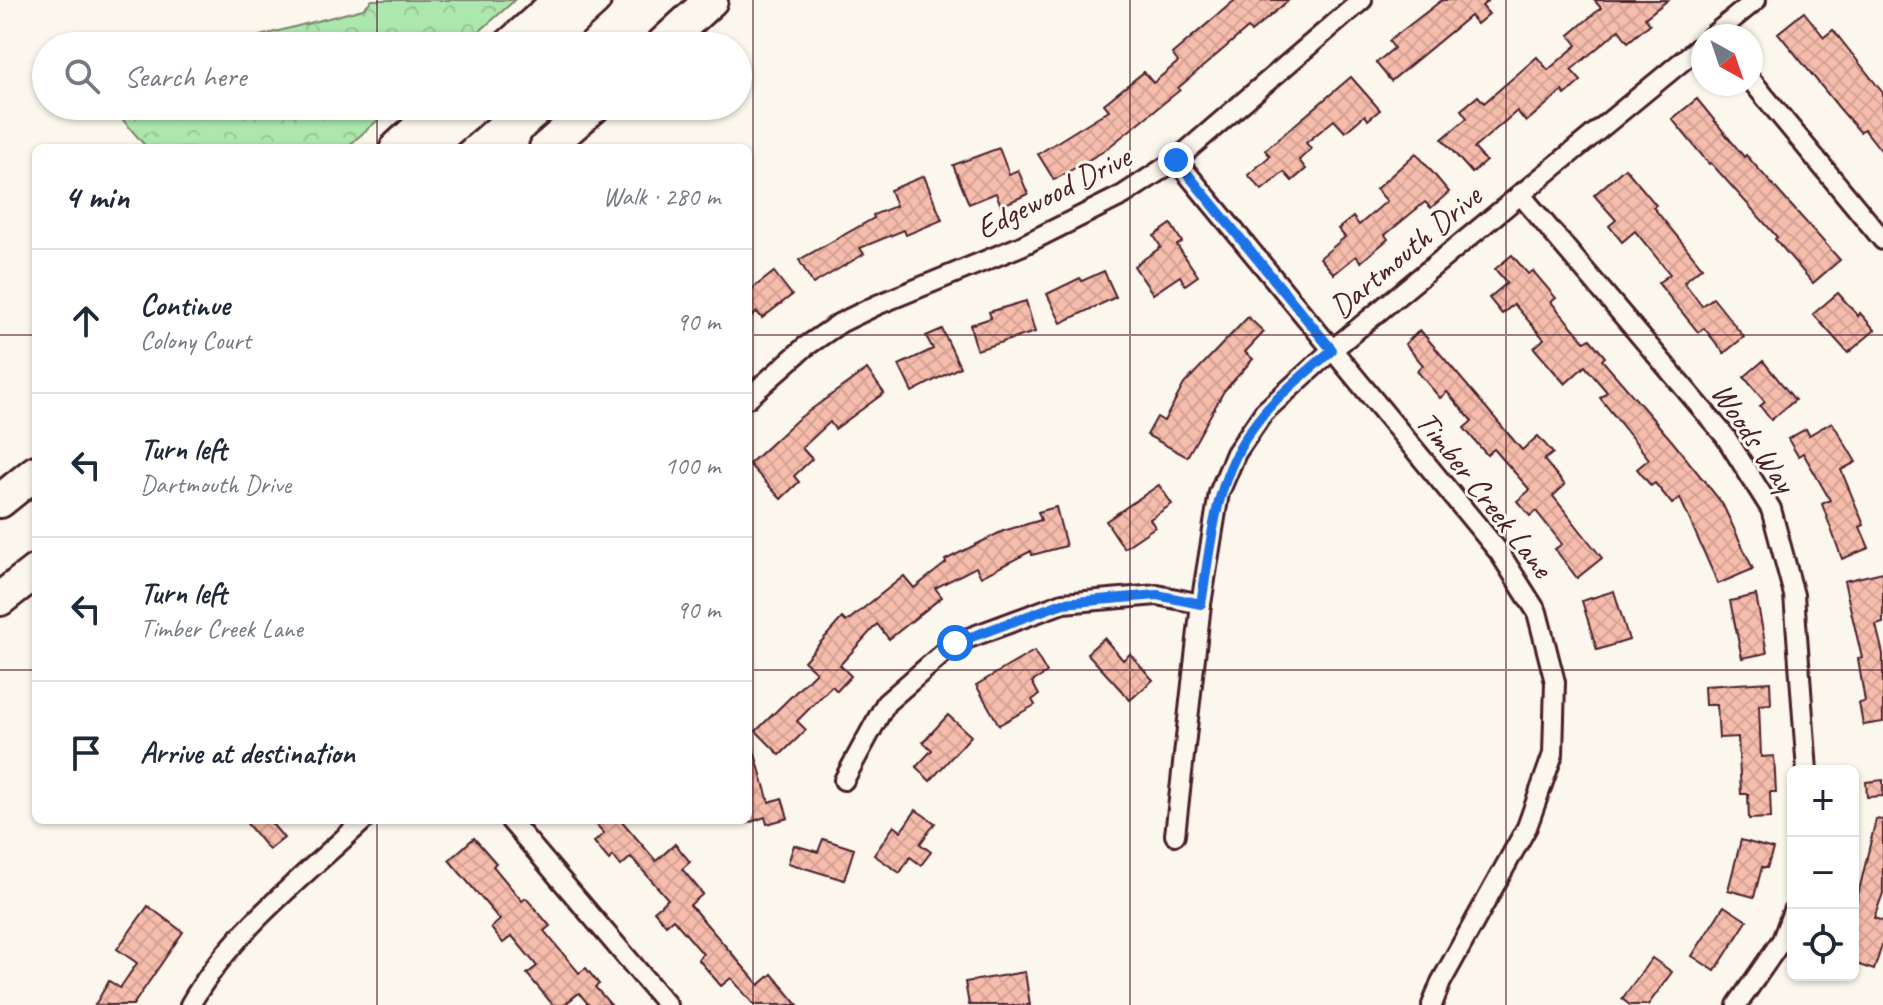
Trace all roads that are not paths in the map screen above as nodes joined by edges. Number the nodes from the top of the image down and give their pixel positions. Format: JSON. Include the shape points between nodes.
{"nodes":[{"id":1,"x":560,"y":0,"type":"edge"},
{"id":2,"x":594,"y":0,"type":"edge"},
{"id":3,"x":711,"y":0,"type":"edge"},
{"id":4,"x":1362,"y":0,"type":"edge"},
{"id":5,"x":1756,"y":0,"type":"edge"},
{"id":6,"x":1728,"y":24,"type":"edge"},
{"id":7,"x":525,"y":32,"type":"edge"},
{"id":8,"x":559,"y":32,"type":"edge"},
{"id":9,"x":676,"y":32,"type":"edge"},
{"id":10,"x":1691,"y":54,"type":"edge"},
{"id":11,"x":1763,"y":95,"type":"edge"},
{"id":12,"x":428,"y":120,"type":"edge"},
{"id":13,"x":459,"y":120,"type":"edge"},
{"id":14,"x":578,"y":120,"type":"edge"},
{"id":15,"x":401,"y":144,"type":"edge"},
{"id":16,"x":432,"y":144,"type":"edge"},
{"id":17,"x":551,"y":144,"type":"edge"},
{"id":18,"x":1176,"y":160,"type":"junction"},
{"id":19,"x":1520,"y":194,"type":"junction"},
{"id":20,"x":1883,"y":240,"type":"edge"},
{"id":21,"x":1332,"y":350,"type":"junction"},
{"id":22,"x":752,"y":394,"type":"edge"},
{"id":23,"x":32,"y":475,"type":"edge"},
{"id":24,"x":0,"y":501,"type":"edge"},
{"id":25,"x":32,"y":574,"type":"edge"},
{"id":26,"x":0,"y":599,"type":"edge"},
{"id":27,"x":1201,"y":604,"type":"junction"},
{"id":28,"x":1807,"y":765,"type":"edge"},
{"id":29,"x":844,"y":780,"type":"dead end"},
{"id":30,"x":360,"y":824,"type":"edge"},
{"id":31,"x":513,"y":824,"type":"edge"},
{"id":32,"x":1175,"y":835,"type":"dead end"},
{"id":33,"x":1787,"y":927,"type":"edge"},
{"id":34,"x":190,"y":1005,"type":"edge"},
{"id":35,"x":667,"y":1005,"type":"edge"},
{"id":36,"x":1432,"y":1005,"type":"edge"},
{"id":37,"x":1737,"y":1005,"type":"edge"}],
"edges":[{"from":1,"to":7,"type":"highway"},
{"from":2,"to":8,"type":"highway"},
{"from":3,"to":9,"type":"highway"},
{"from":4,"to":18,"type":"street","name":"Edgewood Drive"},
{"from":5,"to":6,"type":"street","name":"Dartmouth Drive"},
{"from":10,"to":19,"type":"street","name":"Dartmouth Drive"},
{"from":11,"to":20,"type":"street"},
{"from":12,"to":15,"type":"highway"},
{"from":13,"to":16,"type":"highway"},
{"from":14,"to":17,"type":"highway"},
{"from":18,"to":21,"type":"street","name":"Timber Creek Lane"},
{"from":18,"to":22,"type":"street","name":"Edgewood Drive","via":[[1123,195],[1034,240],[840,323]]},
{"from":19,"to":21,"type":"street","name":"Dartmouth Drive"},
{"from":19,"to":28,"type":"street","name":"Woods Way","via":[[1725,436],[1771,509],[1794,595]]},
{"from":21,"to":27,"type":"street","name":"Dartmouth Drive","via":[[1264,412],[1236,453],[1219,493]]},
{"from":21,"to":36,"type":"street","name":"Timber Creek Lane","via":[[1499,552],[1537,612],[1555,682],[1553,754],[1527,827]]},
{"from":23,"to":24,"type":"highway"},
{"from":25,"to":26,"type":"highway"},
{"from":27,"to":29,"type":"street","via":[[1157,595],[1063,603],[955,643],[886,703]]},
{"from":27,"to":32,"type":"street","name":"Dartmouth Drive"},
{"from":30,"to":34,"type":"street","via":[[256,920]]},
{"from":31,"to":35,"type":"street"},
{"from":33,"to":37,"type":"street"}]}
